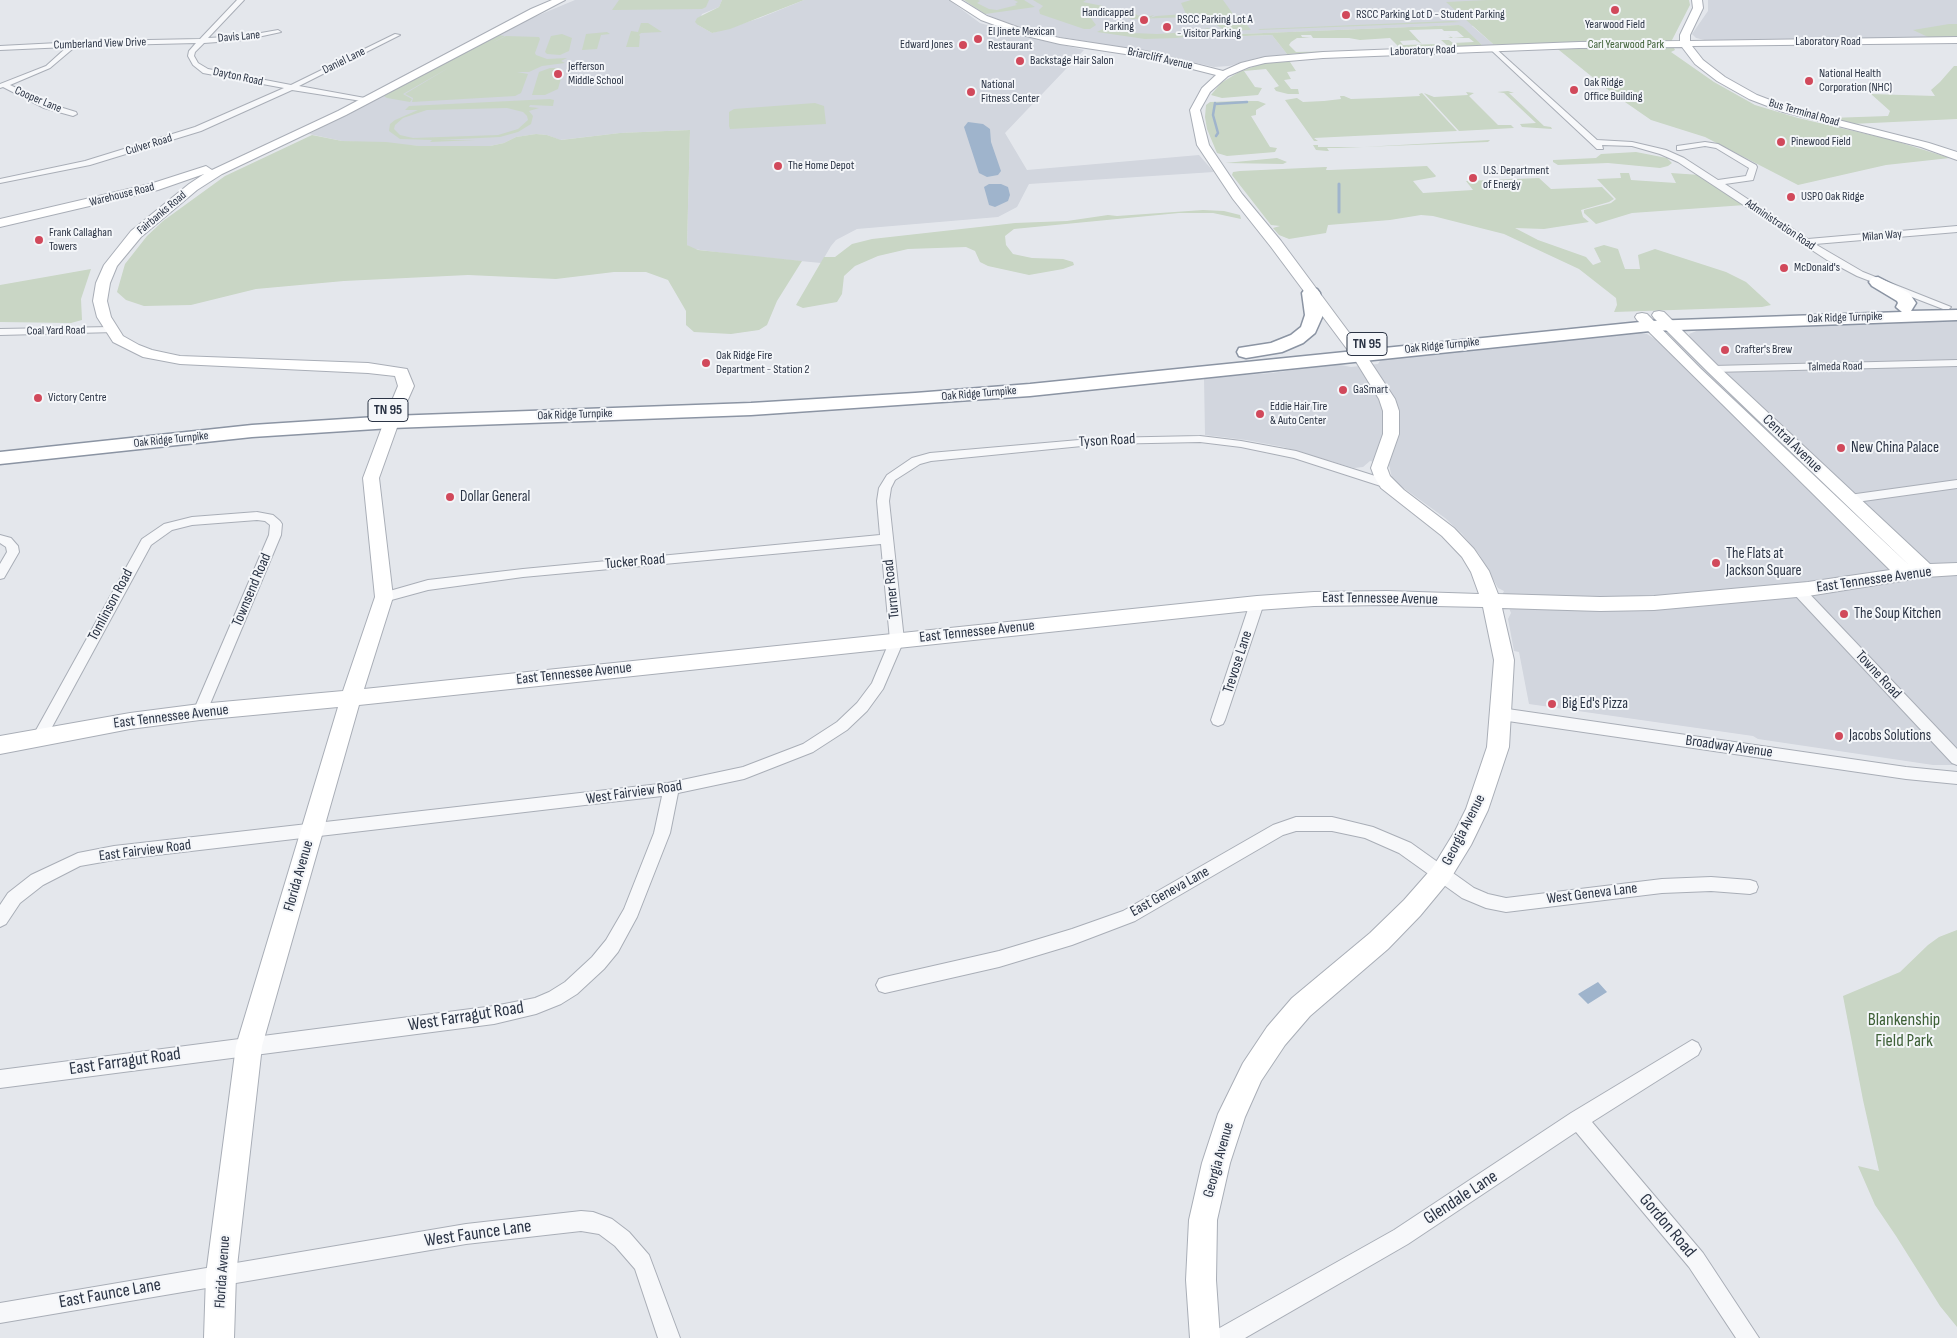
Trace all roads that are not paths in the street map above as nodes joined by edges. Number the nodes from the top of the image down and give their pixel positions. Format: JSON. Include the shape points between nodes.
{"nodes":[{"id":1,"x":241,"y":0,"type":"edge"},
{"id":2,"x":560,"y":0,"type":"edge"},
{"id":3,"x":955,"y":0,"type":"edge"},
{"id":4,"x":1697,"y":0,"type":"edge"},
{"id":5,"x":278,"y":32,"type":"dead end"},
{"id":6,"x":397,"y":35,"type":"dead end"},
{"id":7,"x":1686,"y":38,"type":"junction"},
{"id":8,"x":1957,"y":40,"type":"edge"},
{"id":9,"x":200,"y":41,"type":"junction"},
{"id":10,"x":74,"y":44,"type":"junction"},
{"id":11,"x":1646,"y":44,"type":"junction"},
{"id":12,"x":0,"y":48,"type":"edge"},
{"id":13,"x":1492,"y":48,"type":"junction"},
{"id":14,"x":1154,"y":56,"type":"junction"},
{"id":15,"x":1693,"y":56,"type":"junction"},
{"id":16,"x":1224,"y":74,"type":"junction"},
{"id":17,"x":2,"y":85,"type":"edge"},
{"id":18,"x":291,"y":88,"type":"junction"},
{"id":19,"x":1200,"y":98,"type":"junction"},
{"id":20,"x":366,"y":100,"type":"junction"},
{"id":21,"x":73,"y":114,"type":"dead end"},
{"id":22,"x":1594,"y":142,"type":"junction"},
{"id":23,"x":1957,"y":156,"type":"edge"},
{"id":24,"x":1673,"y":157,"type":"junction"},
{"id":25,"x":243,"y":160,"type":"junction"},
{"id":26,"x":0,"y":181,"type":"edge"},
{"id":27,"x":1716,"y":183,"type":"junction"},
{"id":28,"x":154,"y":187,"type":"junction"},
{"id":29,"x":193,"y":187,"type":"junction"},
{"id":30,"x":0,"y":223,"type":"edge"},
{"id":31,"x":1957,"y":229,"type":"edge"},
{"id":32,"x":1806,"y":242,"type":"junction"},
{"id":33,"x":1878,"y":282,"type":"junction"},
{"id":34,"x":1310,"y":294,"type":"junction"},
{"id":35,"x":1905,"y":307,"type":"junction"},
{"id":36,"x":1954,"y":310,"type":"edge"},
{"id":37,"x":1655,"y":321,"type":"junction"},
{"id":38,"x":111,"y":330,"type":"junction"},
{"id":39,"x":0,"y":332,"type":"edge"},
{"id":40,"x":1355,"y":350,"type":"junction"},
{"id":41,"x":1957,"y":363,"type":"edge"},
{"id":42,"x":1202,"y":365,"type":"junction"},
{"id":43,"x":1713,"y":369,"type":"junction"},
{"id":44,"x":1695,"y":371,"type":"junction"},
{"id":45,"x":1759,"y":414,"type":"junction"},
{"id":46,"x":394,"y":416,"type":"junction"},
{"id":47,"x":1742,"y":416,"type":"junction"},
{"id":48,"x":0,"y":446,"type":"edge"},
{"id":49,"x":0,"y":458,"type":"edge"},
{"id":50,"x":1387,"y":484,"type":"junction"},
{"id":51,"x":1957,"y":484,"type":"edge"},
{"id":52,"x":1849,"y":499,"type":"junction"},
{"id":53,"x":1829,"y":501,"type":"junction"},
{"id":54,"x":217,"y":519,"type":"joint"},
{"id":55,"x":0,"y":539,"type":"edge"},
{"id":56,"x":888,"y":539,"type":"junction"},
{"id":57,"x":1895,"y":542,"type":"junction"},
{"id":58,"x":1875,"y":545,"type":"junction"},
{"id":59,"x":1957,"y":569,"type":"edge"},
{"id":60,"x":1926,"y":572,"type":"junction"},
{"id":61,"x":0,"y":574,"type":"edge"},
{"id":62,"x":1906,"y":575,"type":"junction"},
{"id":63,"x":1798,"y":590,"type":"junction"},
{"id":64,"x":384,"y":597,"type":"junction"},
{"id":65,"x":1491,"y":602,"type":"junction"},
{"id":66,"x":1257,"y":603,"type":"junction"},
{"id":67,"x":897,"y":640,"type":"junction"},
{"id":68,"x":351,"y":698,"type":"junction"},
{"id":69,"x":200,"y":712,"type":"junction"},
{"id":70,"x":1501,"y":714,"type":"junction"},
{"id":71,"x":1218,"y":720,"type":"dead end"},
{"id":72,"x":40,"y":736,"type":"junction"},
{"id":73,"x":0,"y":745,"type":"edge"},
{"id":74,"x":1957,"y":759,"type":"edge"},
{"id":75,"x":1957,"y":778,"type":"edge"},
{"id":76,"x":671,"y":789,"type":"junction"},
{"id":77,"x":312,"y":831,"type":"junction"},
{"id":78,"x":1441,"y":874,"type":"junction"},
{"id":79,"x":1750,"y":887,"type":"dead end"},
{"id":80,"x":0,"y":919,"type":"edge"},
{"id":81,"x":885,"y":985,"type":"dead end"},
{"id":82,"x":249,"y":1046,"type":"junction"},
{"id":83,"x":1692,"y":1049,"type":"dead end"},
{"id":84,"x":0,"y":1079,"type":"edge"},
{"id":85,"x":1578,"y":1120,"type":"junction"},
{"id":86,"x":221,"y":1275,"type":"junction"},
{"id":87,"x":0,"y":1313,"type":"edge"},
{"id":88,"x":219,"y":1338,"type":"edge"},
{"id":89,"x":669,"y":1338,"type":"edge"},
{"id":90,"x":1205,"y":1338,"type":"edge"},
{"id":91,"x":1224,"y":1338,"type":"edge"},
{"id":92,"x":1748,"y":1338,"type":"edge"}],
"edges":[{"from":1,"to":9,"type":"street"},
{"from":2,"to":20,"type":"street","name":"Fairbanks Road"},
{"from":3,"to":14,"type":"street","name":"Briarcliff Avenue","via":[[978,16],[1025,33]]},
{"from":4,"to":7,"type":"street","via":[[1698,8]]},
{"from":5,"to":9,"type":"street","name":"Davis Lane"},
{"from":6,"to":18,"type":"street","name":"Daniel Lane"},
{"from":7,"to":8,"type":"street","name":"Laboratory Road","via":[[1714,43]]},
{"from":7,"to":11,"type":"street","name":"Laboratory Road"},
{"from":7,"to":15,"type":"street","name":"Bus Terminal Road"},
{"from":9,"to":10,"type":"street","name":"Cumberland View Drive"},
{"from":9,"to":18,"type":"street","name":"Dayton Road","via":[[192,56],[195,64],[206,71]]},
{"from":10,"to":12,"type":"street","name":"Cumberland View Drive"},
{"from":10,"to":17,"type":"street","via":[[48,67]]},
{"from":11,"to":13,"type":"street","name":"Laboratory Road"},
{"from":11,"to":15,"type":"street","via":[[1676,49]]},
{"from":13,"to":16,"type":"street","name":"Laboratory Road","via":[[1290,56],[1256,62]]},
{"from":13,"to":22,"type":"street"},
{"from":14,"to":16,"type":"street","name":"Briarcliff Avenue"},
{"from":14,"to":19,"type":"street","via":[[1204,74],[1205,82],[1198,90]]},
{"from":15,"to":23,"type":"street","name":"Bus Terminal Road","via":[[1721,79],[1770,104]]},
{"from":16,"to":19,"type":"street","name":"Laboratory Road"},
{"from":17,"to":21,"type":"street","name":"Cooper Lane"},
{"from":18,"to":20,"type":"street","name":"Dayton Road"},
{"from":18,"to":26,"type":"street","name":"Culver Road","via":[[230,117],[174,138],[88,163]]},
{"from":19,"to":34,"type":"street","via":[[1195,110],[1203,145]]},
{"from":20,"to":25,"type":"street","name":"Fairbanks Road"},
{"from":22,"to":24,"type":"street","via":[[1637,145]]},
{"from":22,"to":24,"type":"street","via":[[1606,151],[1644,151]]},
{"from":24,"to":27,"type":"street","name":"Administration Road"},
{"from":24,"to":27,"type":"street","via":[[1686,152],[1680,148],[1705,144],[1718,146],[1753,167],[1750,178]]},
{"from":25,"to":28,"type":"street","name":"Warehouse Road"},
{"from":25,"to":29,"type":"street","name":"Fairbanks Road"},
{"from":27,"to":32,"type":"street","name":"Administration Road"},
{"from":28,"to":29,"type":"street","via":[[182,184]]},
{"from":28,"to":30,"type":"street","name":"Warehouse Road"},
{"from":29,"to":38,"type":"street","name":"Fairbanks Road","via":[[143,227],[111,264],[102,283],[100,301]]},
{"from":31,"to":32,"type":"street","name":"Milan Way"},
{"from":32,"to":33,"type":"street","name":"Administration Road"},
{"from":33,"to":35,"type":"highway","via":[[1903,297],[1907,303]]},
{"from":33,"to":36,"type":"street","name":"Administration Road"},
{"from":34,"to":40,"type":"street"},
{"from":34,"to":42,"type":"highway","via":[[1314,315],[1309,329],[1296,339],[1275,348]]},
{"from":35,"to":36,"type":"highway","name":"Oak Ridge Turnpike","number":"TN 95"},
{"from":35,"to":37,"type":"highway","name":"Oak Ridge Turnpike","number":"TN 95"},
{"from":36,"to":37,"type":"highway","name":"Oak Ridge Turnpike","number":"TN 95"},
{"from":37,"to":40,"type":"highway","name":"Oak Ridge Turnpike","number":"TN 95"},
{"from":37,"to":43,"type":"street","name":"Central Avenue"},
{"from":37,"to":44,"type":"street","name":"Central Avenue"},
{"from":38,"to":39,"type":"street","name":"Coal Yard Road"},
{"from":38,"to":46,"type":"street","name":"Fairbanks Road","via":[[118,339],[134,348],[180,360],[402,372],[406,386]]},
{"from":40,"to":42,"type":"highway","name":"Oak Ridge Turnpike","number":"TN 95"},
{"from":40,"to":50,"type":"street","via":[[1387,399],[1391,411],[1391,434],[1379,468]]},
{"from":41,"to":43,"type":"street","name":"Talmeda Road"},
{"from":42,"to":46,"type":"highway","name":"Oak Ridge Turnpike","number":"TN 95","via":[[906,400],[777,401]]},
{"from":43,"to":44,"type":"street"},
{"from":43,"to":45,"type":"street","name":"Central Avenue"},
{"from":44,"to":47,"type":"street","name":"Central Avenue"},
{"from":45,"to":47,"type":"street"},
{"from":45,"to":52,"type":"street","name":"Central Avenue"},
{"from":46,"to":48,"type":"highway","name":"Oak Ridge Turnpike","number":"TN 95","via":[[258,419]]},
{"from":46,"to":49,"type":"highway","name":"Oak Ridge Turnpike","number":"TN 95"},
{"from":46,"to":64,"type":"street","name":"Florida Avenue","via":[[371,478]]},
{"from":47,"to":53,"type":"street","name":"Central Avenue"},
{"from":50,"to":56,"type":"street","name":"Tyson Road","via":[[1296,455],[1200,439],[1102,440],[930,457],[906,466],[891,478],[885,488],[883,501]]},
{"from":50,"to":65,"type":"street","name":"Georgia Avenue","via":[[1448,532],[1468,553],[1480,571]]},
{"from":51,"to":52,"type":"street"},
{"from":52,"to":53,"type":"street"},
{"from":52,"to":57,"type":"street","name":"Central Avenue"},
{"from":53,"to":58,"type":"street","name":"Central Avenue"},
{"from":54,"to":69,"type":"street","name":"Townsend Road","via":[[257,516],[269,518],[276,524],[275,535]]},
{"from":54,"to":72,"type":"street","name":"Tomlinson Road","via":[[168,527],[146,542]]},
{"from":55,"to":61,"type":"street","via":[[12,546],[13,552]]},
{"from":56,"to":64,"type":"street","name":"Tucker Road","via":[[523,573],[428,585]]},
{"from":56,"to":67,"type":"street","name":"Turner Road"},
{"from":57,"to":58,"type":"street"},
{"from":57,"to":60,"type":"street","name":"Central Avenue"},
{"from":58,"to":62,"type":"street","name":"Central Avenue"},
{"from":59,"to":60,"type":"street","name":"East Tennessee Avenue"},
{"from":60,"to":62,"type":"street","name":"East Tennessee Avenue"},
{"from":62,"to":63,"type":"street","name":"East Tennessee Avenue"},
{"from":63,"to":65,"type":"street","name":"East Tennessee Avenue","via":[[1654,604]]},
{"from":63,"to":74,"type":"street","name":"Towne Road"},
{"from":64,"to":68,"type":"street","name":"Florida Avenue"},
{"from":65,"to":66,"type":"street","name":"East Tennessee Avenue","via":[[1368,598]]},
{"from":65,"to":70,"type":"street","name":"Georgia Avenue","via":[[1504,660]]},
{"from":66,"to":67,"type":"street","name":"East Tennessee Avenue"},
{"from":66,"to":71,"type":"street","name":"Trevose Lane"},
{"from":67,"to":68,"type":"street","name":"East Tennessee Avenue"},
{"from":67,"to":76,"type":"street","name":"West Fairview Road","via":[[878,685],[842,726],[808,748],[744,774]]},
{"from":68,"to":69,"type":"street","name":"East Tennessee Avenue"},
{"from":68,"to":77,"type":"street","name":"Florida Avenue"},
{"from":69,"to":72,"type":"street","name":"East Tennessee Avenue"},
{"from":70,"to":75,"type":"street","name":"Broadway Avenue"},
{"from":70,"to":78,"type":"street","name":"Georgia Avenue","via":[[1498,747],[1477,810]]},
{"from":72,"to":73,"type":"street","name":"East Tennessee Avenue"},
{"from":76,"to":77,"type":"street","name":"West Fairview Road"},
{"from":76,"to":82,"type":"street","name":"West Farragut Road","via":[[662,833],[631,912],[607,953],[571,988],[536,1006],[494,1015]]},
{"from":77,"to":80,"type":"street","name":"East Fairview Road","via":[[114,852],[78,860],[37,880],[14,898]]},
{"from":77,"to":82,"type":"street","name":"Florida Avenue"},
{"from":78,"to":79,"type":"street","name":"West Geneva Lane","via":[[1468,893],[1506,905],[1662,886],[1711,884]]},
{"from":78,"to":81,"type":"street","name":"East Geneva Lane","via":[[1405,848],[1367,832],[1332,824],[1291,825],[1129,916],[999,959]]},
{"from":78,"to":90,"type":"street","name":"Georgia Avenue","via":[[1379,941],[1302,1007],[1276,1036],[1252,1072],[1218,1154],[1203,1220],[1201,1280]]},
{"from":82,"to":84,"type":"street","name":"East Farragut Road"},
{"from":82,"to":86,"type":"street","name":"Florida Avenue"},
{"from":83,"to":85,"type":"street","name":"Glendale Lane"},
{"from":85,"to":91,"type":"street","name":"Glendale Lane","via":[[1401,1237]]},
{"from":85,"to":92,"type":"street","name":"Gordon Road","via":[[1696,1260]]},
{"from":86,"to":87,"type":"street","name":"East Faunce Lane"},
{"from":86,"to":88,"type":"street","name":"Florida Avenue"},
{"from":86,"to":89,"type":"street","name":"West Faunce Lane","via":[[466,1234],[594,1222],[622,1239],[642,1262]]}]}
